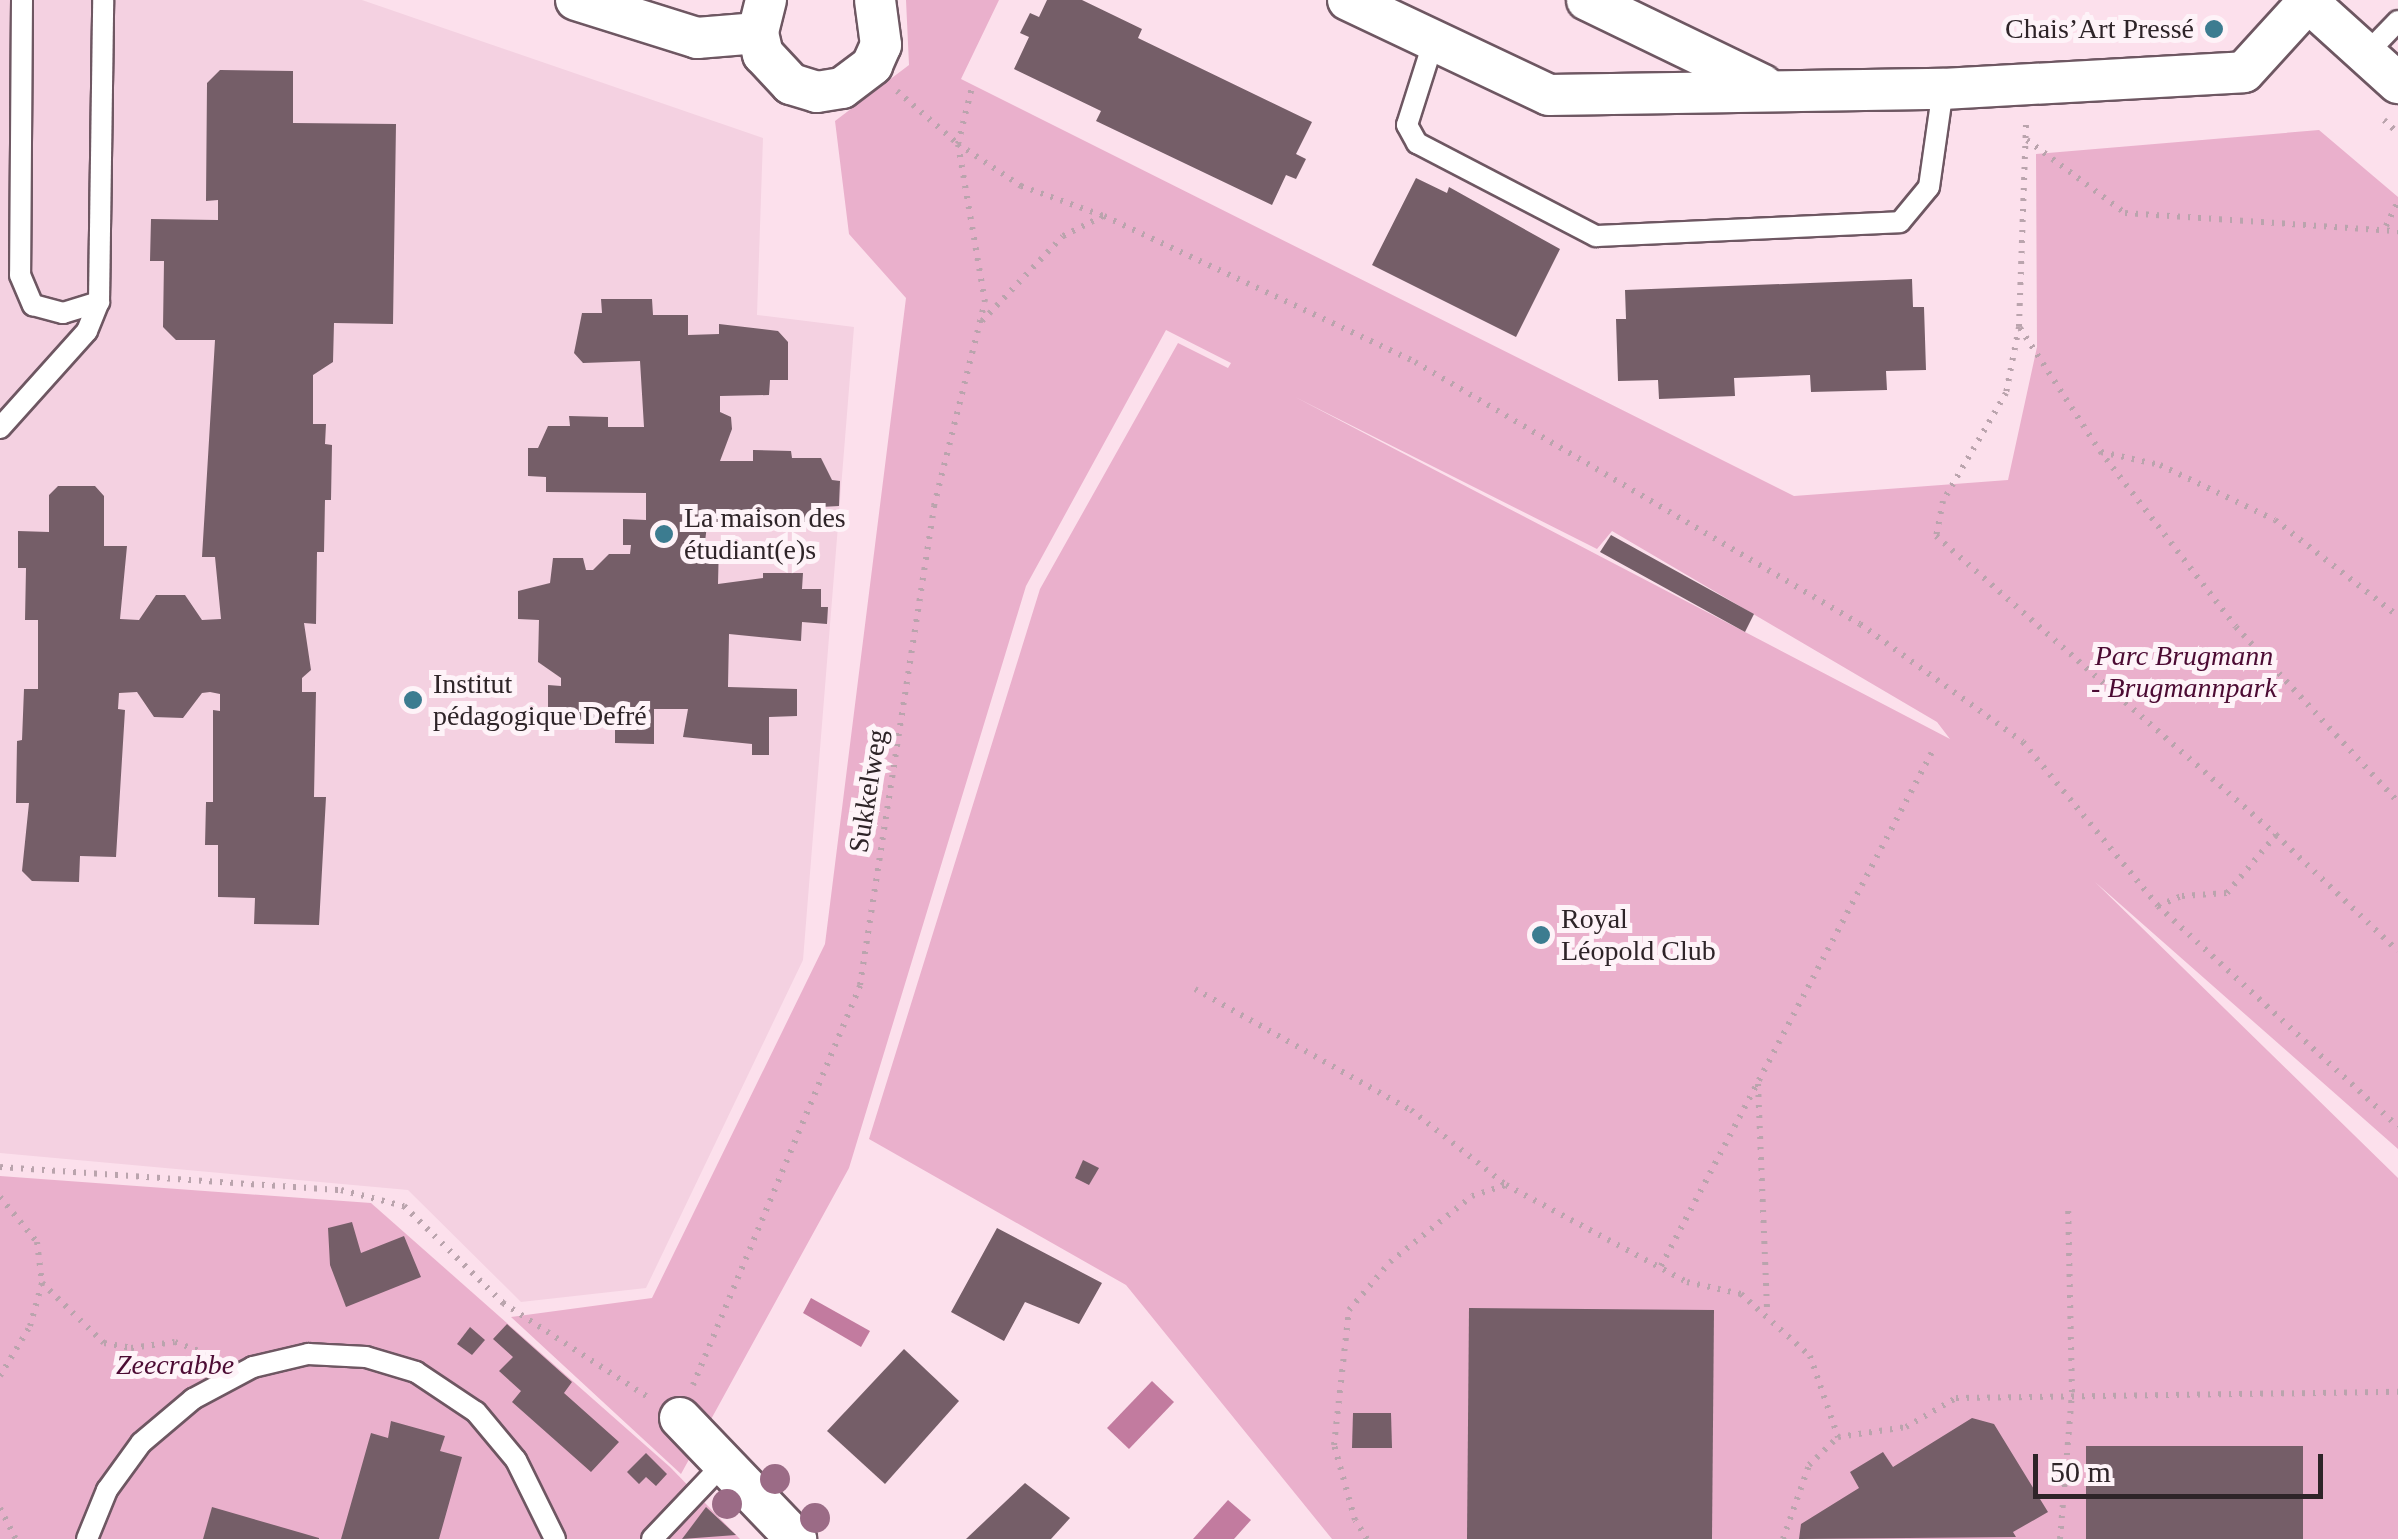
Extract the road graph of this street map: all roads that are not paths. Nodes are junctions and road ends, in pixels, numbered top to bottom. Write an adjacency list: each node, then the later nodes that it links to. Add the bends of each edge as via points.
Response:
1 (22, 0): 15 (lane, via 20,274 33,305 63,314)
2 (103, 0): 15 (lane)
3 (576, 0): 8 (street, via 697,38)
4 (875, 0): 8 (street, via 881,45 872,65 842,88 817,92 776,72)
5 (1348, 0): 10 (street)
6 (1587, 0): 13 (street)
7 (2306, 1): 11 (street); 14 (street, via 2244,72)
8 (762, 16)
9 (2398, 21): 11 (lane)
10 (1433, 44): 13 (street, via 1550,94); 14 (lane, via 1407,124 1417,144 1596,236 1900,222 1929,187)
11 (2366, 54): 12 (street)
12 (2398, 82)
13 (1771, 89): 14 (street)
14 (1943, 89)
15 (99, 302): 16 (lane, via 88,331)
16 (0, 428)
17 (680, 1418): 18 (street)
18 (724, 1463): 21 (lane); 22 (street)
19 (87, 1539): 20 (lane, via 106,1490 142,1443 194,1398 236,1376 308,1354 366,1356 416,1372 476,1412 516,1460)
20 (555, 1539)
21 (652, 1539)
22 (796, 1539)

